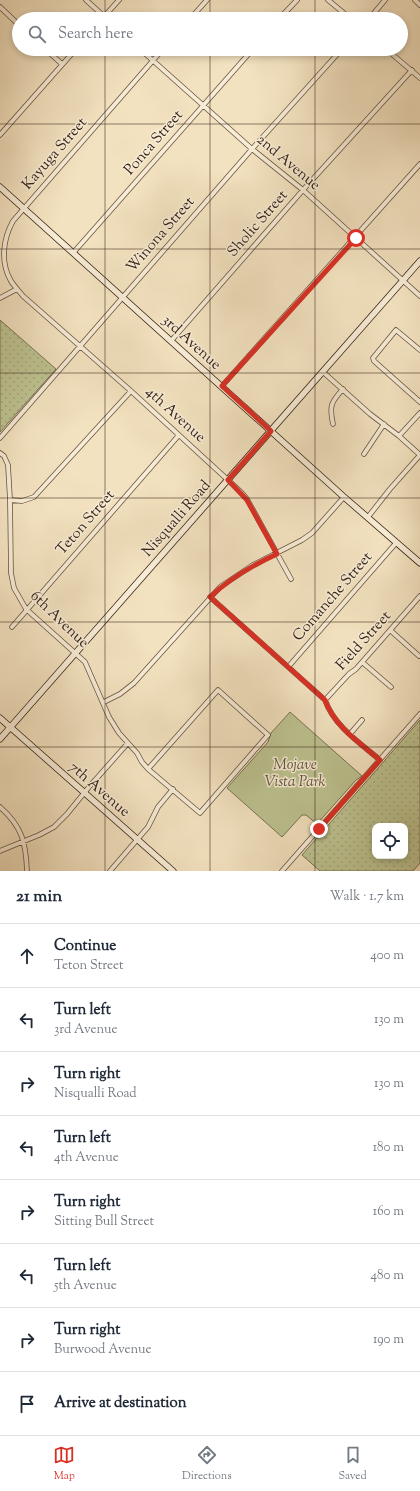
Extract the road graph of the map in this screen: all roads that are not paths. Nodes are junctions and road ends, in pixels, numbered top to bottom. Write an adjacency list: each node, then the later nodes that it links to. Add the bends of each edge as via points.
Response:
1 (86, 0): 10 (street)
2 (119, 0): 11 (street)
3 (207, 0): 12 (street)
4 (296, 0): 13 (street)
5 (328, 0): 14 (street)
6 (385, 0): 15 (street)
7 (415, 0): 8 (street)
8 (420, 5)
9 (0, 7): 16 (street)
10 (98, 12)
11 (109, 12)
12 (196, 12)
13 (286, 12)
14 (342, 12)
15 (375, 12)
16 (12, 18)
17 (53, 56): 25 (street)
18 (69, 56): 25 (street)
19 (148, 56): 24 (street, 2nd Avenue)
20 (158, 56): 24 (street, Kayuga Street)
21 (247, 56): 28 (street, Ponca Street)
22 (336, 56): 30 (street, Winona Street)
23 (395, 56): 26 (street)
24 (153, 61): 28 (street, 2nd Avenue); 34 (street, Kayuga Street)
25 (62, 64): 29 (street)
26 (412, 70): 27 (street); 33 (street, Sholic Street)
27 (420, 78)
28 (203, 104): 30 (street, 2nd Avenue); 36 (street, Ponca Street)
29 (0, 135)
30 (252, 149): 33 (street, 2nd Avenue); 41 (street, Winona Street)
31 (420, 164): 35 (street)
32 (0, 187): 34 (main road, 3rd Avenue)
33 (303, 190): 35 (street, 2nd Avenue); 43 (street, Sholic Street)
34 (24, 209): 36 (main road, 3rd Avenue); 39 (street, Kayuga Street, via 10,226 4,251 7,271)
35 (356, 238): 38 (street, 2nd Avenue); 47 (street)
36 (73, 253): 41 (main road, 3rd Avenue)
37 (420, 261): 38 (main road, Nisqualli Road)
38 (403, 280): 40 (street, 2nd Avenue); 46 (main road, Nisqualli Road)
39 (17, 289): 42 (street); 44 (street, 4th Avenue)
40 (420, 296)
41 (122, 297): 43 (main road, 3rd Avenue); 44 (street, Winona Street)
42 (0, 298)
43 (172, 341): 47 (main road, 3rd Avenue)
44 (79, 346): 49 (street, 4th Avenue); 57 (street, Winona Street)
45 (420, 350): 50 (street, via 396,330 373,358)
46 (323, 372): 48 (street); 54 (main road, Nisqualli Road)
47 (222, 386): 54 (main road, 3rd Avenue)
48 (343, 389): 52 (street, via 330,406); 53 (street)
49 (131, 391): 55 (street, 4th Avenue); 63 (street, via 34,498)
50 (420, 402)
51 (420, 413): 56 (street)
52 (333, 424)
53 (384, 424): 56 (street); 59 (street)
54 (271, 431): 61 (main road, Nisqualli Road); 62 (main road, 3rd Avenue)
55 (179, 435): 61 (street, 4th Avenue); 71 (street, Teton Street)
56 (399, 436): 60 (street)
57 (0, 438)
58 (0, 452): 63 (street, 6th Avenue, via 8,465)
59 (364, 454)
60 (420, 455): 64 (street)
61 (228, 480): 66 (street, 4th Avenue, via 247,500); 74 (main road, Nisqualli Road)
62 (344, 497): 64 (main road, 3rd Avenue); 66 (street, via 312,533)
63 (10, 500): 71 (street, 6th Avenue, via 11,573 14,588)
64 (368, 517): 65 (main road, 3rd Avenue)
65 (396, 543): 67 (main road, 3rd Avenue); 77 (street, Comanche Street)
66 (277, 554): 68 (street, 4th Avenue); 69 (street, via 237,575)
67 (420, 563)
68 (290, 579)
69 (210, 597): 77 (street); 80 (street, via 134,683)
70 (420, 597): 73 (street, Field Street)
71 (26, 609): 72 (street, Teton Street); 74 (street, 6th Avenue)
72 (12, 627)
73 (390, 630): 75 (street); 76 (street, Field Street)
74 (76, 653): 80 (street, 6th Avenue, via 85,662); 84 (main road, Nisqualli Road)
75 (419, 656)
76 (362, 662): 78 (street); 79 (street, Field Street)
77 (289, 666): 79 (street)
78 (390, 687)
79 (325, 700): 85 (street, via 334,718)
80 (104, 702): 87 (street, 6th Avenue, via 109,717)
81 (420, 714): 88 (street)
82 (0, 718): 84 (main road, 7th Avenue)
83 (362, 720): 85 (street)
84 (10, 727): 86 (main road, Nisqualli Road); 91 (main road, 7th Avenue)
85 (350, 734): 88 (street)
86 (0, 739)
87 (128, 743): 89 (street, 6th Avenue); 91 (street)
88 (380, 760): 99 (street)
89 (148, 768): 90 (street, 6th Avenue); 90 (street, 6th Avenue, via 218,690 268,735 200,813)
90 (173, 790): 93 (street, via 158,807 148,827)
91 (85, 793): 93 (main road, 7th Avenue); 94 (street, via 54,827)
92 (0, 807): 94 (street, via 17,827)
93 (137, 839): 97 (street); 98 (main road, 7th Avenue)
94 (24, 841): 95 (street); 96 (street)
95 (0, 851)
96 (27, 871)
97 (110, 871)
98 (173, 871)
99 (283, 871)

